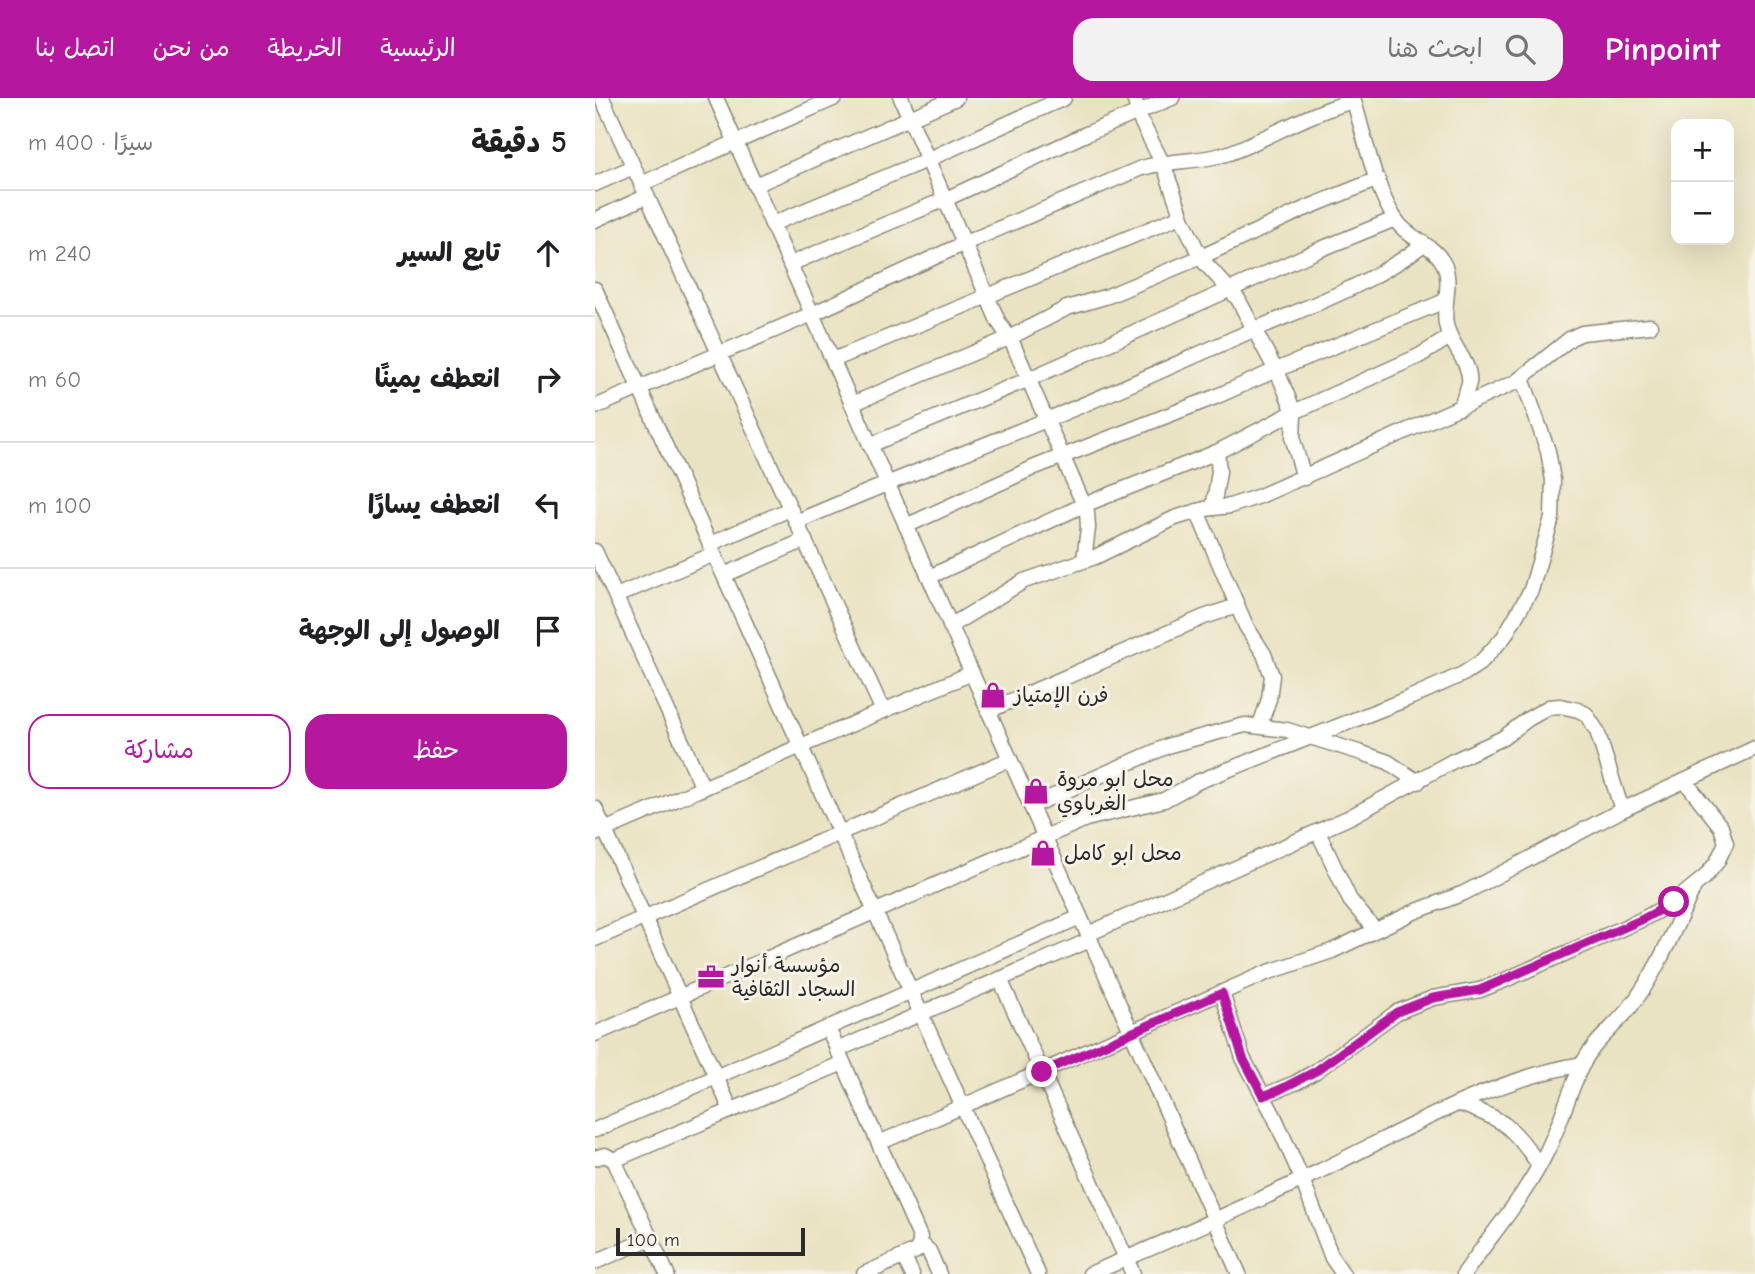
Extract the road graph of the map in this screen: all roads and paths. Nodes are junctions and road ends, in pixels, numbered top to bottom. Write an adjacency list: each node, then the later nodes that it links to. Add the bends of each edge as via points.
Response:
1 (602, 98): 15 (street)
2 (835, 98): 12 (street)
3 (901, 98): 11 (street)
4 (956, 98): 11 (street)
5 (1064, 98): 13 (street)
6 (1134, 98): 10 (street)
7 (1172, 98): 10 (street)
8 (721, 99): 12 (street)
9 (1353, 99): 14 (street, via 1229,153); 16 (street)
10 (1139, 113): 14 (street); 20 (street)
11 (910, 118): 13 (street); 18 (street)
12 (735, 141): 18 (street); 19 (street)
13 (929, 159): 20 (street); 24 (street)
14 (1162, 162): 21 (street); 25 (street)
15 (633, 167): 17 (street); 19 (street)
16 (1378, 179): 22 (street); 27 (street)
17 (595, 184)
18 (755, 185): 24 (street)
19 (644, 190): 23 (street); 38 (street)
20 (946, 199): 25 (street); 28 (street)
21 (1181, 216): 27 (street); 31 (street)
22 (1395, 219): 26 (street); 30 (street)
23 (595, 220)
24 (772, 224): 28 (street)
25 (965, 243): 31 (street); 33 (street)
26 (1425, 244): 32 (street, via 1444,263 1448,280); 35 (street, via 1372,278)
27 (1201, 257): 30 (street); 37 (street, via 1067,308)
28 (790, 264): 33 (street)
29 (595, 289): 43 (street)
30 (1230, 289): 35 (street); 42 (street)
31 (987, 295): 37 (street); 39 (street)
32 (1445, 301): 36 (street); 40 (street)
33 (812, 314): 38 (street); 39 (street)
34 (1650, 326): 41 (street, via 1582,333)
35 (1255, 329): 40 (street); 48 (street)
36 (1450, 337): 46 (street, via 1468,371); 47 (street, via 1419,356)
37 (1009, 338): 42 (street); 44 (street)
38 (719, 353): 43 (street); 57 (street)
39 (833, 360): 44 (street)
40 (1276, 370): 47 (street); 51 (street)
41 (1522, 378): 46 (street); 72 (street, via 1548,451 1553,501 1531,590 1517,616 1492,651 1463,674)
42 (1029, 379): 48 (street); 49 (street)
43 (640, 388): 45 (street); 60 (street)
44 (852, 404): 49 (street)
45 (595, 407)
46 (1460, 408): 52 (street)
47 (1294, 412): 50 (street); 52 (street, via 1293,440)
48 (1048, 420): 51 (street); 53 (street)
49 (870, 444): 53 (street)
50 (1217, 452): 54 (street); 55 (street)
51 (1064, 457): 54 (street); 58 (street)
52 (1304, 478): 55 (street, via 1240,503)
53 (887, 482): 57 (street); 58 (street)
54 (1084, 505): 62 (street, via 1088,528); 64 (street)
55 (1213, 508): 56 (street)
56 (1197, 512): 62 (street); 66 (street)
57 (793, 516): 59 (street); 60 (street)
58 (907, 526): 64 (street)
59 (804, 540): 63 (street); 69 (street)
60 (712, 549): 63 (street); 65 (street)
61 (595, 551): 65 (street)
62 (1084, 560): 67 (street, via 1024,581)
63 (724, 575): 73 (street)
64 (929, 577): 67 (street)
65 (616, 596): 78 (street)
66 (1237, 606): 70 (street); 71 (street, via 1272,676)
67 (950, 625): 68 (street)
68 (972, 673): 69 (street); 70 (street)
69 (883, 711): 73 (street)
70 (988, 711): 75 (street)
71 (1260, 725): 72 (street); 79 (street, via 1170,745)
72 (1309, 738): 77 (street, via 1388,762); 85 (street, via 1197,782 1164,800 1087,819)
73 (801, 746): 78 (street); 84 (street)
74 (1755, 747): 76 (street)
75 (1010, 759): 79 (street); 84 (street)
76 (1685, 781): 81 (street); 86 (street, via 1721,827 1725,843 1717,862)
77 (1418, 782): 81 (street, via 1503,738 1539,712 1560,706 1579,710 1591,721); 83 (street)
78 (703, 788): 82 (street)
79 (1031, 806): 85 (street)
80 (595, 808): 82 (street)
81 (1622, 810): 90 (street, via 1493,879)
82 (600, 832): 89 (street)
83 (1318, 832): 90 (street, via 1350,900); 91 (street)
84 (840, 833): 87 (street); 89 (street)
85 (1045, 838): 87 (street); 88 (street)
86 (1694, 888): 102 (street, via 1654,973); 105 (street, via 1641,920 1504,980 1397,1012 1316,1071)
87 (876, 912): 94 (street); 96 (street)
88 (1080, 917): 91 (street); 94 (street)
89 (644, 918): 92 (street); 96 (street)
90 (1374, 929): 95 (street, via 1332,951)
91 (1089, 937): 93 (street); 99 (street)
92 (595, 939)
93 (1000, 979): 97 (street); 103 (street)
94 (911, 991): 97 (street); 98 (street)
95 (1222, 993): 99 (street); 105 (street, via 1243,1058)
96 (680, 997): 100 (street); 104 (street)
97 (922, 1014): 101 (street); 107 (street)
98 (828, 1028): 101 (street); 104 (street)
99 (1132, 1033): 103 (street); 115 (street)
100 (595, 1034)
101 (840, 1057): 108 (street); 110 (street)
102 (1583, 1064): 106 (street, via 1541,1072); 113 (street)
103 (1042, 1072): 107 (street); 119 (street)
104 (716, 1077): 108 (street); 109 (street)
105 (1263, 1096): 114 (street)
106 (1460, 1104): 113 (street, via 1510,1128); 114 (street)
107 (963, 1106): 110 (street); 125 (street)
108 (731, 1110): 112 (street)
109 (595, 1130)
110 (879, 1143): 117 (street)
111 (595, 1158): 112 (street, via 605,1155)
112 (614, 1160): 116 (street)
113 (1539, 1165): 130 (street)
114 (1302, 1179): 115 (street); 129 (street, via 1332,1258)
115 (1215, 1219): 119 (street); 128 (street)
116 (650, 1238): 120 (street); 121 (street)
117 (920, 1243): 118 (street, via 916,1251); 124 (street)
118 (904, 1256): 122 (street); 123 (street)
119 (1126, 1259): 126 (street); 127 (street)
120 (595, 1262)
121 (667, 1274)
122 (864, 1274)
123 (912, 1274)
124 (939, 1274)
125 (1038, 1274)
126 (1090, 1274)
127 (1133, 1274)
128 (1239, 1274)
129 (1343, 1274)
130 (1464, 1274)

